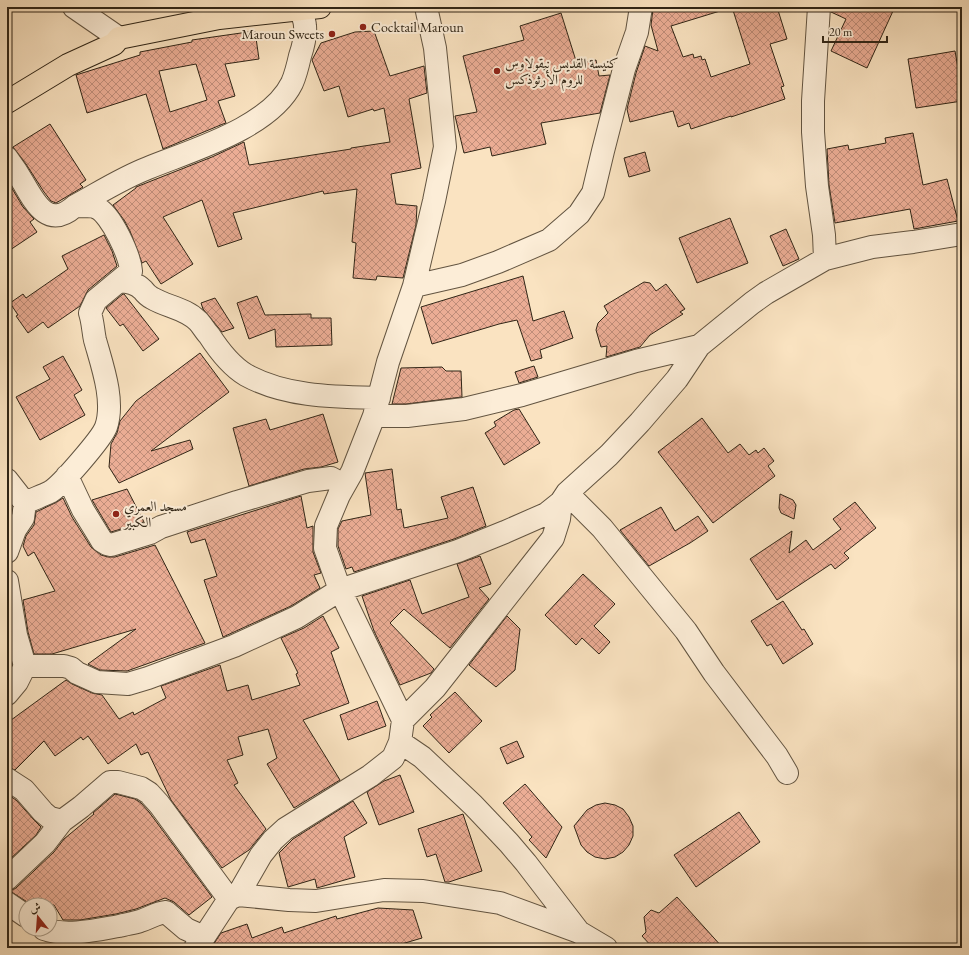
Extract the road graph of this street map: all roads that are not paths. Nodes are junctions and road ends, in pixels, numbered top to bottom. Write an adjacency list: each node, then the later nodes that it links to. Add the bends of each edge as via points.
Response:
1 (74, 7): 6 (street)
2 (426, 7): 13 (street, via 435,48 445,147)
3 (641, 7): 13 (street, via 637,32 624,69 593,193 579,214 549,240 462,275)
4 (818, 7): 11 (street, via 813,101 817,186)
5 (310, 8): 6 (main road, via 219,18); 9 (street, via 292,84 267,112 251,124 204,147 128,176)
6 (119, 38): 7 (main road, via 114,44 68,65)
7 (7, 102)
8 (9, 164): 9 (street, via 33,201 44,212 66,214)
9 (75, 206): 12 (street, via 96,207 107,216 120,238 131,271)
10 (962, 234): 11 (street, via 872,247)
11 (825, 259): 14 (street, via 766,292)
12 (119, 281): 15 (street, via 136,284 160,303 185,311 198,320 230,362 244,374 282,388 338,397); 16 (street, via 96,300 90,313 106,384 109,413 106,428)
13 (414, 286): 15 (street, via 388,362)
14 (699, 346): 15 (street, via 464,409 407,416); 19 (street, via 676,379 640,422)
15 (376, 407): 18 (street, via 355,465)
16 (67, 476): 18 (street, via 83,510 102,541 111,545 296,484 331,478); 20 (street, via 51,491)
17 (7, 480): 20 (street)
18 (344, 485): 23 (street, via 326,526 325,548)
19 (564, 497): 23 (street, via 546,514 458,551); 26 (street, via 553,538 435,688); 28 (street, via 602,528 686,632)
20 (25, 503): 21 (street, via 23,518 15,530)
21 (7, 552)
22 (7, 581): 24 (street, via 16,635)
23 (340, 590): 24 (street, via 298,617 234,646 128,684 97,682 64,666); 26 (street)
24 (25, 666): 25 (street)
25 (7, 694)
26 (403, 720): 27 (street)
27 (400, 742): 32 (street, via 393,758 387,763 285,829 273,840); 35 (street, via 422,757 473,805 526,863)
28 (787, 773)
29 (7, 779): 30 (street, via 24,790 50,818)
30 (62, 821): 31 (street, via 45,843); 32 (street, via 110,782 141,788 159,804)
31 (7, 879)
32 (234, 897): 35 (street, via 316,901 384,890 423,891 500,903); 37 (street)
33 (7, 902): 34 (street)
34 (18, 910)
35 (579, 932): 38 (street)
36 (58, 933): 37 (street, via 103,929 139,922 157,913 166,912)
37 (200, 943)
38 (606, 948)

